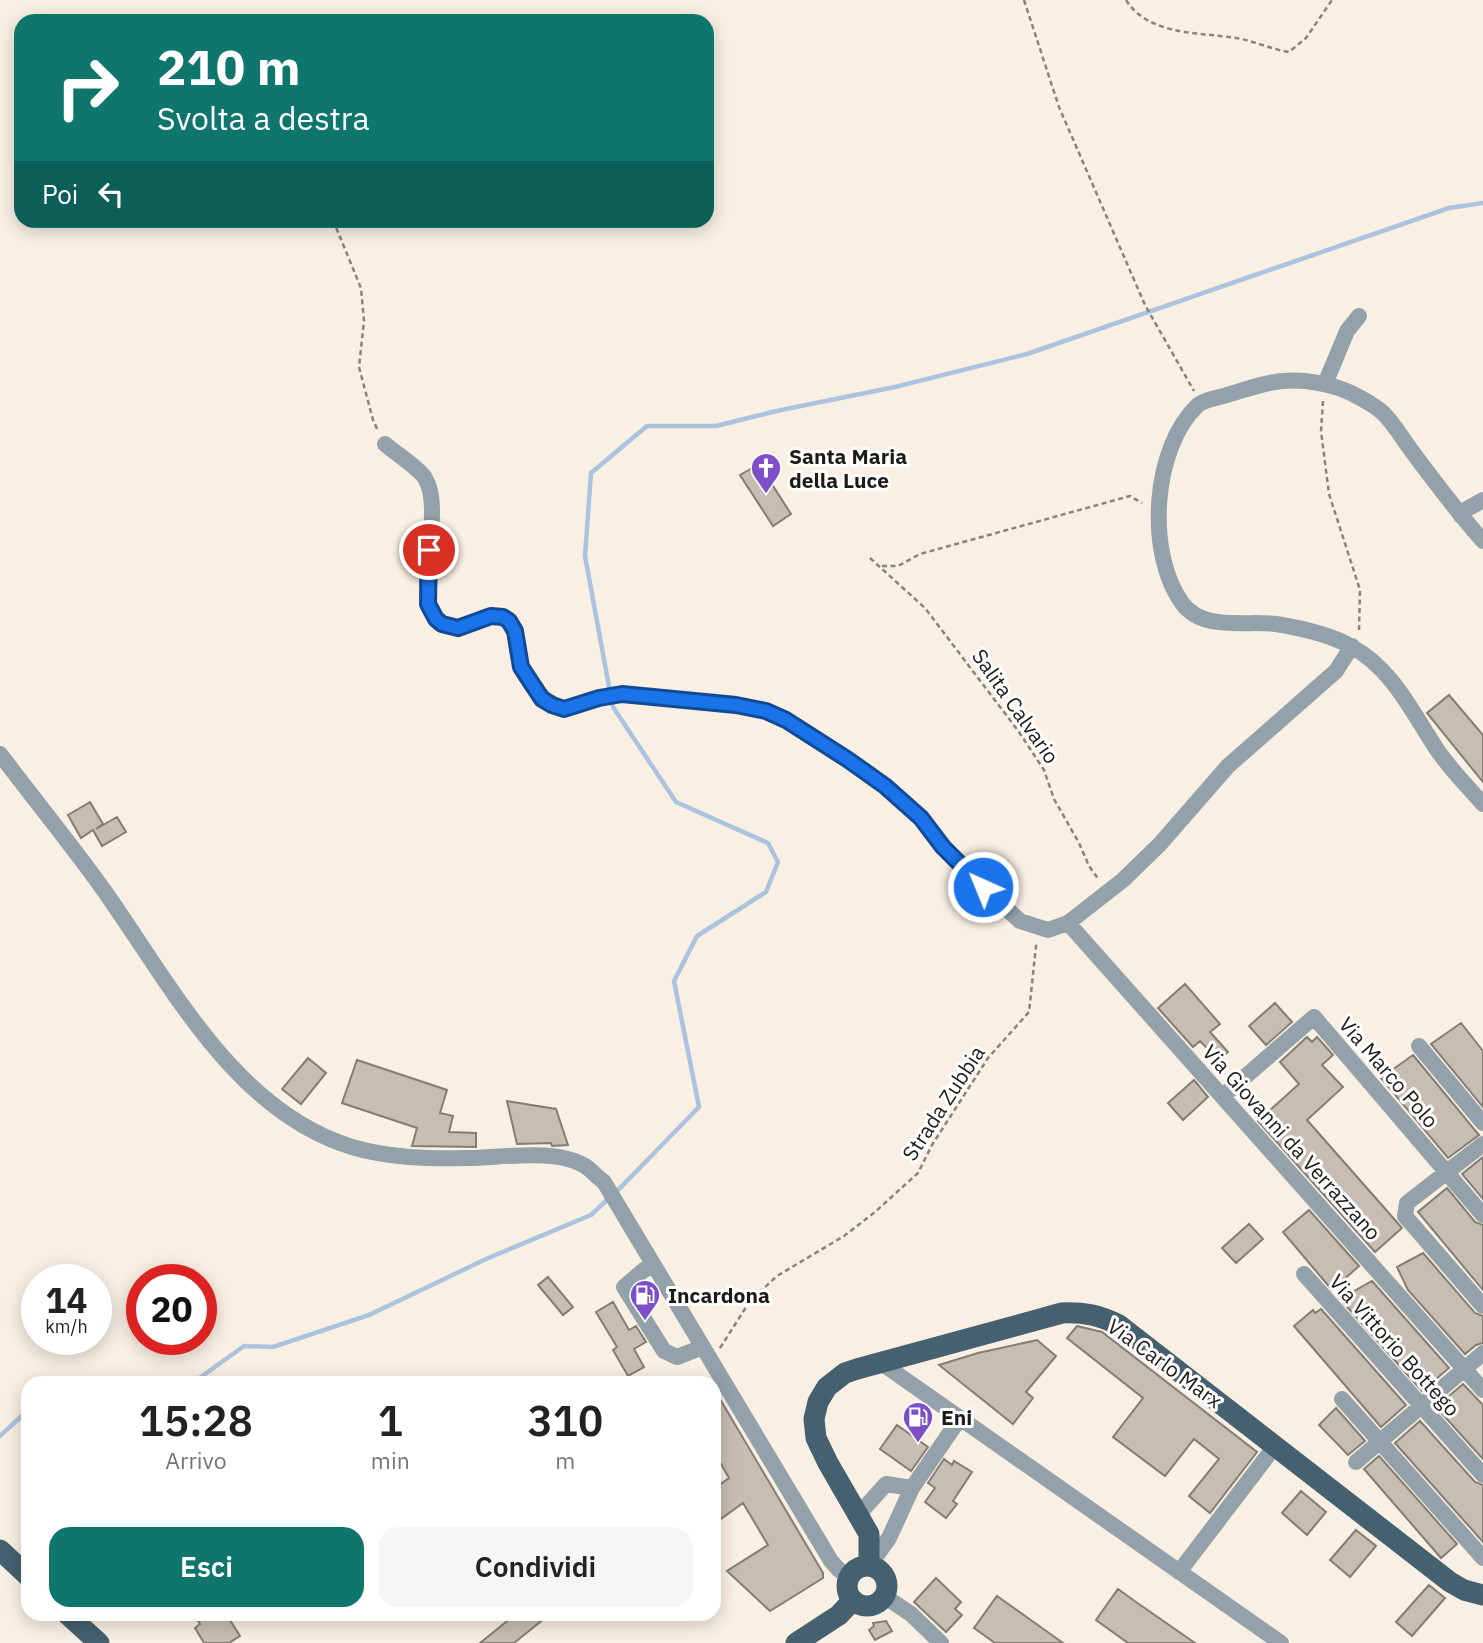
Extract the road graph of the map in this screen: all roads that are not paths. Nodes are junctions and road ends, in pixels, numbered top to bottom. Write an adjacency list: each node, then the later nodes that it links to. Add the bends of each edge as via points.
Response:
1 (1359, 316): 2 (street, via 1347,331)
2 (1325, 384): 5 (street, via 1383,413); 7 (street, via 1283,381 1201,402 1174,440 1157,511 1169,580 1183,605 1219,623 1274,624)
3 (384, 443): 10 (street, via 422,474 430,488 427,596 436,619 458,628 491,616 503,617 513,625 521,667 542,699 564,709 622,694 766,711 885,786 1020,921 1048,930)
4 (1483, 500): 5 (street)
5 (1461, 516): 6 (street)
6 (1483, 541)
7 (1352, 646): 9 (street, via 1378,666 1440,754); 10 (street, via 1336,671 1228,766 1124,880)
8 (0, 754): 17 (street, via 102,888 192,1018 274,1108 351,1147 396,1156 521,1155 563,1159 586,1167 604,1182)
9 (1483, 804)
10 (1068, 923): 12 (street, Via Giovanni da Verrazzano)
11 (1419, 1046): 13 (street)
12 (1223, 1096): 15 (street, Via Marco Polo, via 1314,1017); 23 (street, Via Giovanni da Verrazzano)
13 (1483, 1124)
14 (1483, 1144): 15 (street)
15 (1446, 1172): 16 (street, Via Marco Polo); 19 (street, via 1408,1203 1405,1216)
16 (1483, 1215)
17 (654, 1265): 20 (street); 20 (street, via 624,1287 664,1350 677,1357)
18 (1304, 1274): 28 (street, Via Vittorio Bottego)
19 (1483, 1306)
20 (706, 1352): 24 (street)
21 (1483, 1353): 23 (street)
22 (880, 1362): 29 (street); 31 (main road, Via Carlo Marx, via 1062,1313 1085,1312 1119,1325); 35 (main road, Via Carlo Marx, via 845,1373 827,1387 814,1419 816,1438)
23 (1464, 1368): 26 (street, Via Giovanni da Verrazzano); 28 (street)
24 (720, 1376)
25 (721, 1377): 41 (street, via 831,1561)
26 (1483, 1390)
27 (1342, 1399): 30 (street)
28 (1420, 1405): 30 (street); 33 (street, Via Vittorio Bottego)
29 (960, 1418): 34 (street); 40 (street)
30 (1380, 1441): 32 (street); 37 (street)
31 (1275, 1446): 40 (street); 43 (main road, Via Carlo Marx, via 1450,1582)
32 (1356, 1462)
33 (1483, 1475)
34 (912, 1488): 35 (street, via 886,1484); 38 (street, via 889,1538)
35 (859, 1514): 38 (main road, Via Carlo Marx, via 869,1534)
36 (0, 1550): 39 (main road)
37 (1483, 1558)
38 (869, 1566): 41 (main road); 42 (main road, Via Carlo Marx, via 886,1580)
39 (21, 1570)
40 (1179, 1572): 49 (street)
41 (849, 1576): 44 (main road, via 847,1588)
42 (884, 1595): 44 (main road, via 869,1605); 48 (street)
43 (1483, 1595)
44 (853, 1600): 47 (main road, via 839,1615)
45 (75, 1621): 46 (main road)
46 (99, 1643)
47 (796, 1643)
48 (942, 1643)
49 (1281, 1643)

